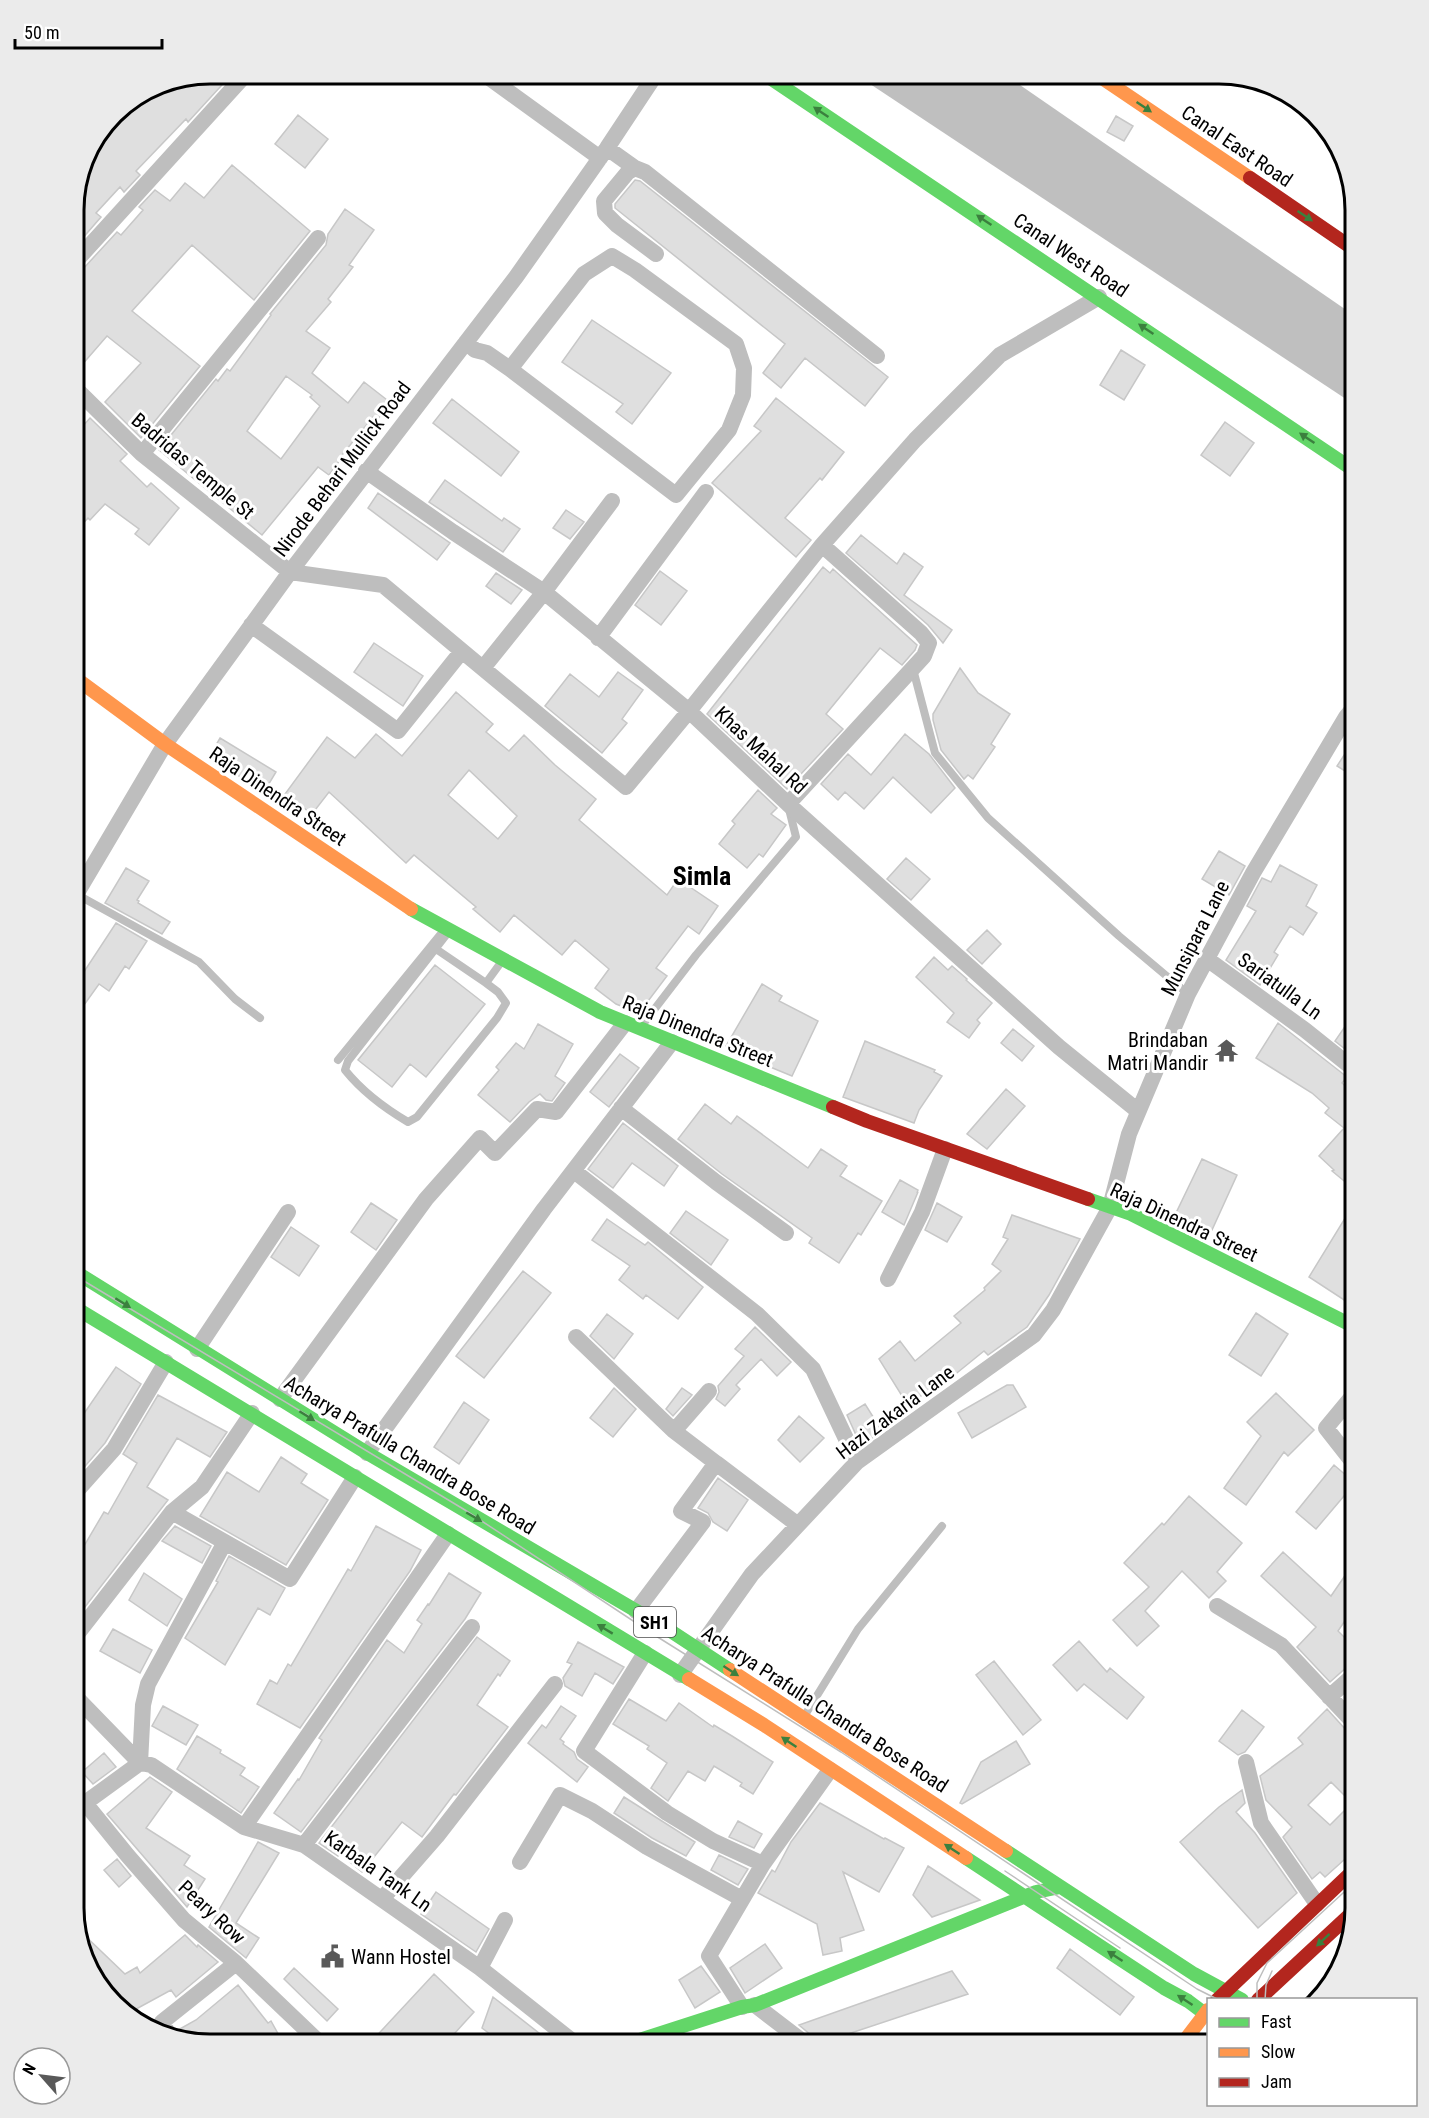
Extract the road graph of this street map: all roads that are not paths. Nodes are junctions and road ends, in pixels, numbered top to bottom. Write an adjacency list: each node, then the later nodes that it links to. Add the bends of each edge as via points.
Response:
1 (237, 84): 12 (street)
2 (499, 84): 6 (street)
3 (649, 84): 6 (street, Nirode Behari Mullick Road)
4 (779, 84): 14 (main road, Canal West Road, one-way to 4)
5 (1111, 84): 11 (main road, Canal East Road, one-way to 11)
6 (603, 153): 7 (street); 8 (street, Nirode Behari Mullick Road)
7 (635, 168): 9 (street); 16 (street, via 645,172)
8 (581, 184): 9 (street); 15 (street, Nirode Behari Mullick Road)
9 (604, 201): 13 (street, via 605,213)
10 (318, 238): 19 (street)
11 (1345, 243)
12 (84, 251)
13 (656, 254)
14 (1099, 297): 20 (main road, Canal West Road, one-way to 14); 24 (street, Khas Mahal Rd, via 1000,355 915,440)
15 (469, 338): 17 (street, via 482,342 487,353); 21 (street, Nirode Behari Mullick Road)
16 (877, 357)
17 (510, 369): 17 (street, via 584,274 612,256 736,344 744,368 743,395 729,430 675,495)
18 (84, 397): 19 (street, Badridas Temple St)
19 (142, 454): 25 (street, Badridas Temple St)
20 (1345, 464)
21 (366, 471): 25 (street, Nirode Behari Mullick Road); 26 (street)
22 (706, 492): 28 (street)
23 (612, 501): 26 (street)
24 (822, 545): 30 (street, via 929,643); 35 (street, Khas Mahal Rd)
25 (290, 572): 27 (street, Nirode Behari Mullick Road); 29 (street, via 383,585)
26 (544, 592): 28 (street); 31 (street)
27 (251, 625): 29 (street, via 398,731); 37 (street, Nirode Behari Mullick Road)
28 (598, 638): 35 (street)
29 (462, 651): 31 (street)
30 (913, 668): 38 (street); 46 (lane, via 934,753 988,818)
31 (483, 669): 35 (street, via 626,787)
32 (84, 678): 34 (street)
33 (84, 684): 34 (main road, Raja Dinendra Street)
34 (106, 701): 37 (main road, Raja Dinendra Street)
35 (689, 711): 38 (street, Khas Mahal Rd)
36 (1345, 719): 44 (street, Munsipara Lane)
37 (165, 744): 39 (street, Nirode Behari Mullick Road); 41 (main road, Raja Dinendra Street, via 410,908)
38 (788, 804): 48 (lane, via 796,837); 53 (street, Khas Mahal Rd, via 1059,1047)
39 (84, 881)
40 (84, 901): 47 (lane, via 199,962)
41 (448, 929): 42 (lane); 43 (main road, Raja Dinendra Street); 50 (lane)
42 (436, 949): 45 (lane); 45 (lane, via 348,1061 345,1070 395,1114 408,1122 417,1117 497,1018 506,1003)
43 (504, 959): 45 (lane); 48 (main road, Raja Dinendra Street, via 600,1012)
44 (1207, 959): 46 (street, Munsipara Lane); 51 (street, Sariatulla Ln)
45 (486, 983)
46 (1188, 994): 53 (street, Munsipara Lane)
47 (260, 1018)
48 (632, 1025): 49 (main road, Raja Dinendra Street); 67 (street, via 556,1112 537,1109 495,1153 480,1138 426,1199)
49 (672, 1042): 52 (street); 54 (main road, Raja Dinendra Street)
50 (338, 1060)
51 (1345, 1061)
52 (621, 1108): 55 (street); 58 (street)
53 (1138, 1111): 56 (street, Munsipara Lane, via 1128,1134)
54 (945, 1149): 56 (main road, Raja Dinendra Street); 60 (street, via 922,1212)
55 (574, 1171): 72 (street); 73 (street, via 758,1314 813,1369)
56 (1110, 1207): 62 (main road, Raja Dinendra Street); 73 (street, Hazi Zakaria Lane, via 1053,1310 1034,1335)
57 (288, 1212): 64 (street)
58 (786, 1233)
59 (84, 1278): 64 (main road, Acharya Prafulla Chandra Bose Road / SH1, one-way to 64)
60 (888, 1279)
61 (84, 1313): 65 (main road, SH1)
62 (1345, 1321)
63 (576, 1337): 70 (street)
64 (197, 1349): 67 (main road, Acharya Prafulla Chandra Bose Road / SH1)
65 (166, 1362): 69 (main road, SH1); 76 (street, via 114,1449)
66 (709, 1391): 70 (street)
67 (280, 1399): 72 (main road, Acharya Prafulla Chandra Bose Road / SH1, one-way to 72)
68 (1345, 1406): 71 (street, via 1326,1428)
69 (252, 1413): 75 (main road, SH1); 77 (street, via 202,1487)
70 (674, 1431): 74 (street)
71 (1345, 1451)
72 (367, 1453): 83 (main road, Acharya Prafulla Chandra Bose Road / SH1, one-way to 83)
73 (857, 1462): 78 (street, Hazi Zakaria Lane)
74 (716, 1463): 78 (street); 83 (street, via 681,1511 703,1522)
75 (355, 1477): 80 (main road, SH1); 81 (street, via 290,1579)
76 (84, 1483)
77 (172, 1512): 81 (street); 84 (street)
78 (798, 1525): 86 (street, Hazi Zakaria Lane, via 752,1574)
79 (942, 1527): 94 (lane, via 858,1629)
80 (448, 1534): 87 (main road, SH1, one-way to 80); 100 (street)
81 (225, 1542): 96 (street, via 148,1684)
82 (1217, 1606): 91 (street, via 1281,1645)
83 (636, 1611): 86 (main road, Acharya Prafulla Chandra Bose Road / SH1)
84 (84, 1625)
85 (472, 1627): 101 (street)
86 (698, 1650): 88 (street, Hazi Zakaria Lane); 94 (main road, Acharya Prafulla Chandra Bose Road / SH1, one-way to 94)
87 (645, 1653): 88 (main road, SH1); 103 (street, via 584,1751 667,1813)
88 (680, 1675): 97 (main road, SH1, one-way to 88)
89 (1345, 1683): 91 (street)
90 (555, 1684): 107 (street, via 437,1836)
91 (1329, 1697): 93 (street)
92 (84, 1705): 96 (street)
93 (1345, 1713)
94 (802, 1718): 105 (main road, Acharya Prafulla Chandra Bose Road / SH1)
95 (1246, 1762): 109 (street, via 1260,1823)
96 (140, 1763): 98 (street); 100 (street, Karbala Tank Ln, via 151,1765)
97 (830, 1770): 103 (street); 106 (main road, SH1, one-way to 97)
98 (84, 1803)
99 (84, 1812): 112 (street, Peary Row, via 184,1920)
100 (244, 1827): 101 (street, Karbala Tank Ln)
101 (304, 1845): 107 (street, Karbala Tank Ln)
102 (520, 1862): 108 (street, via 560,1795)
103 (763, 1864): 108 (street)
104 (1345, 1879): 109 (main road)
105 (1060, 1887): 106 (main road); 114 (main road, Acharya Prafulla Chandra Bose Road / SH1)
106 (1026, 1898): 116 (main road); 117 (main road, SH1, one-way to 106)
107 (382, 1899): 113 (street, Karbala Tank Ln)
108 (742, 1899): 116 (street, via 709,1956)
109 (1317, 1904): 114 (main road)
110 (506, 1920): 113 (street)
111 (1344, 1920): 115 (main road, one-way to 115)
112 (236, 1963): 118 (street); 119 (street, Peary Row)
113 (480, 1968): 120 (street, Karbala Tank Ln)
114 (1221, 1995)
115 (1260, 1998)
116 (749, 2006): 121 (main road); 122 (street)
117 (1207, 2013): 123 (main road)
118 (163, 2025)
119 (311, 2034)
120 (563, 2034)
121 (659, 2034)
122 (791, 2034)
123 (1190, 2034)

